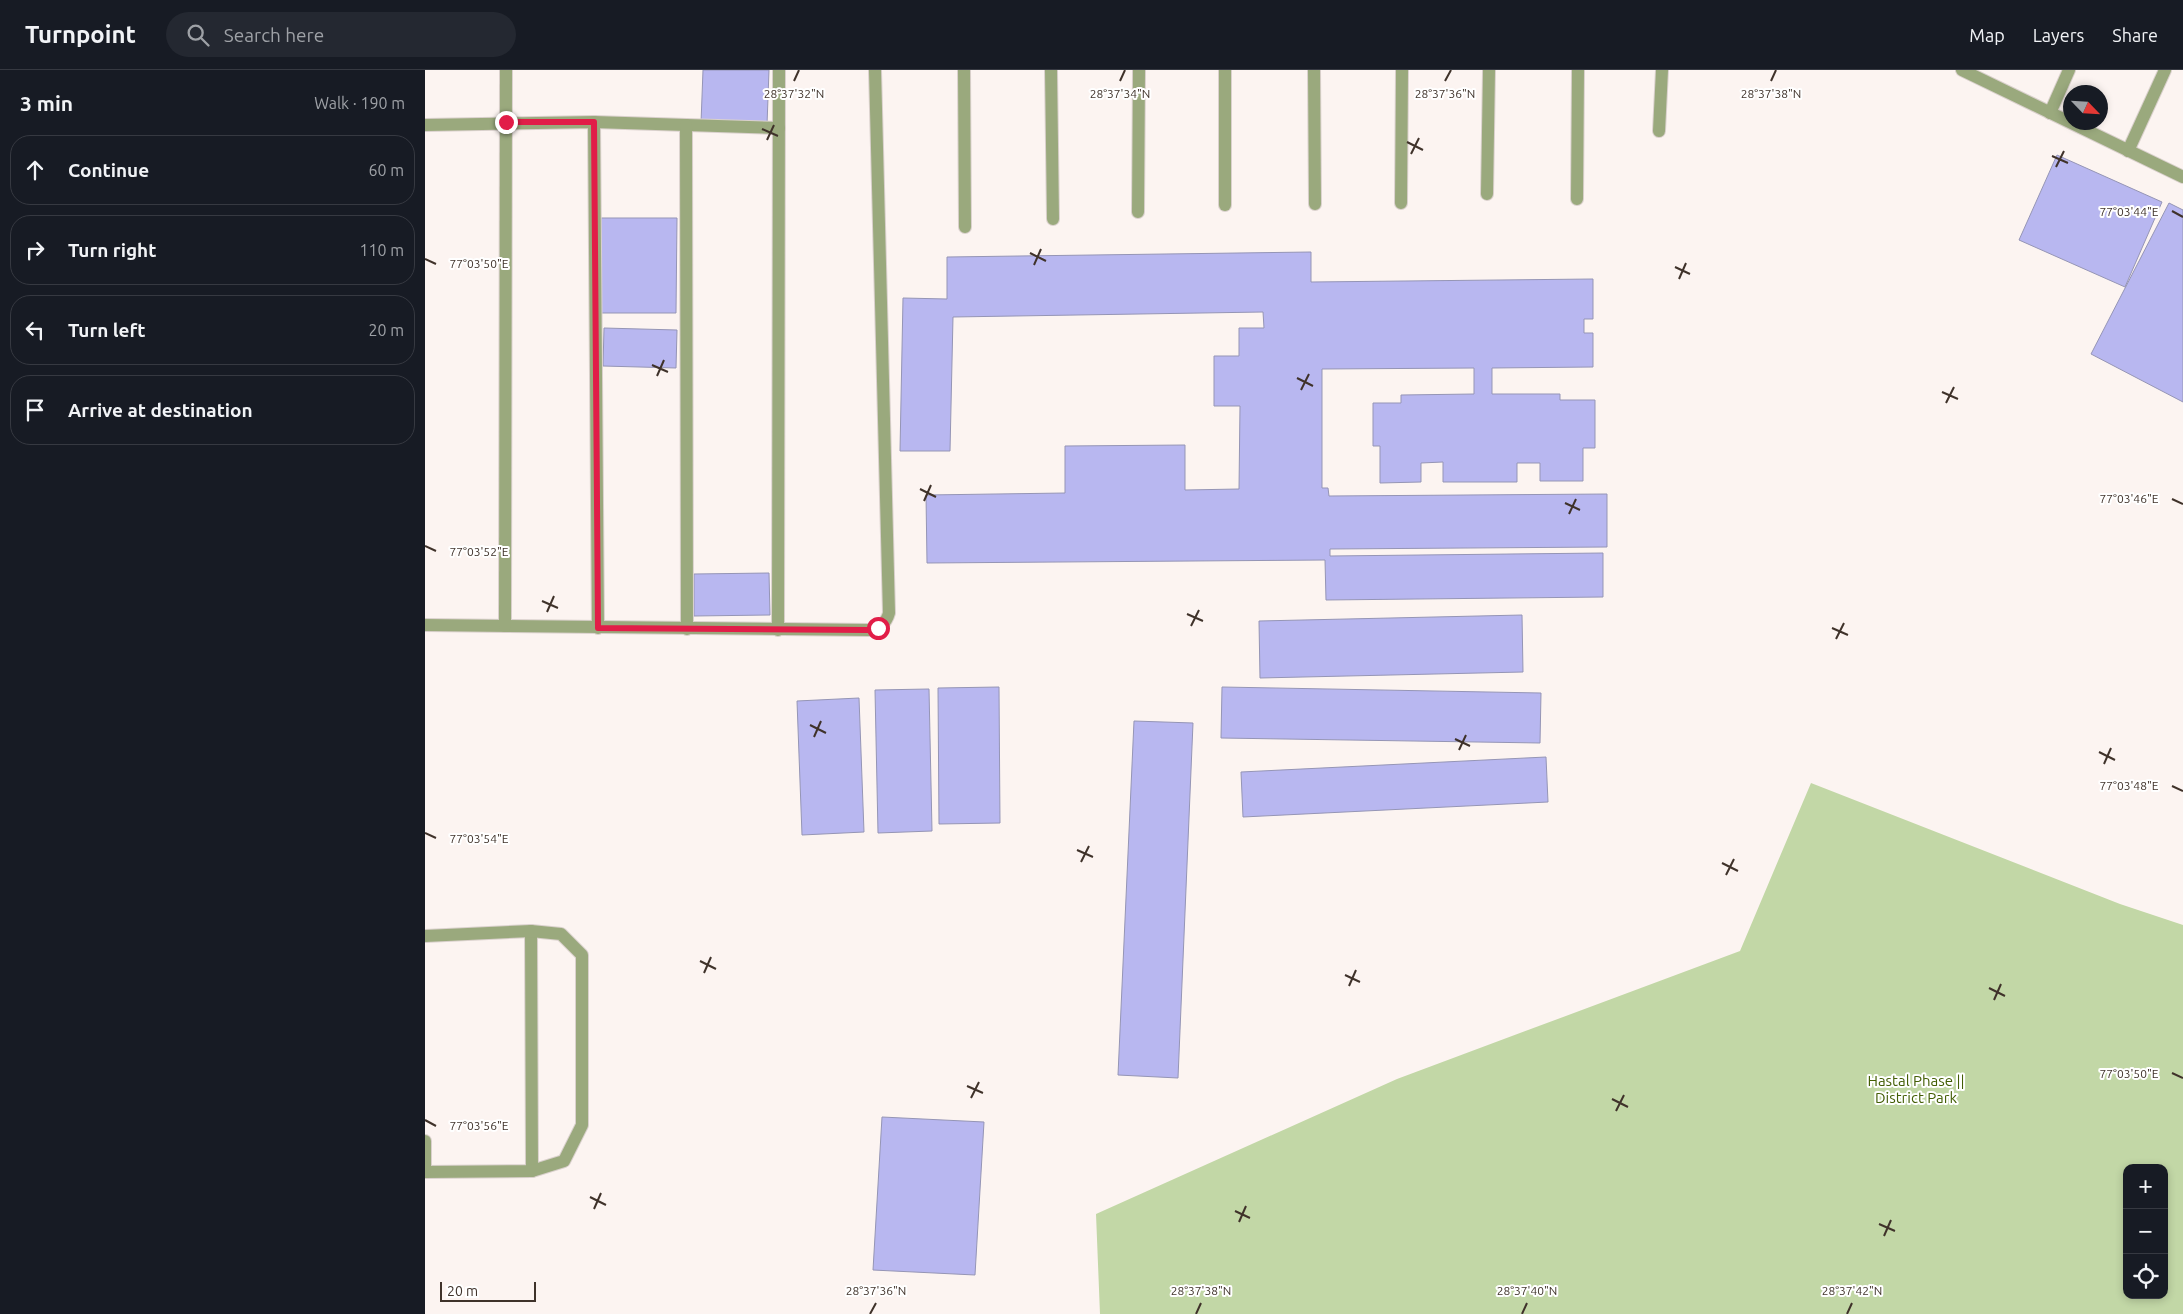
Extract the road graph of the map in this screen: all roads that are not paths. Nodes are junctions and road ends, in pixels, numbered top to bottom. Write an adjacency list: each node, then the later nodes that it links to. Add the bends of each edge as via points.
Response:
1 (507, 70): 17 (street)
2 (779, 70): 21 (street)
3 (875, 70): 37 (street, via 889,613 887,622 869,630)
4 (964, 70): 32 (street)
5 (1051, 70): 31 (street)
6 (1139, 70): 30 (street)
7 (1225, 70): 29 (street)
8 (1314, 70): 28 (street)
9 (1402, 70): 27 (street)
10 (1489, 70): 25 (street)
11 (1579, 70): 26 (street)
12 (1662, 70): 22 (street)
13 (2069, 70): 16 (street)
14 (2165, 70): 23 (street)
15 (1967, 71): 16 (street)
16 (2050, 113): 23 (street)
17 (506, 122): 18 (street); 19 (street); 34 (street)
18 (594, 122): 20 (street); 35 (street)
19 (425, 125)
20 (686, 125): 21 (street); 36 (street)
21 (779, 128): 37 (street)
22 (1659, 131)
23 (2129, 151): 24 (street)
24 (2183, 178)
25 (1487, 194)
26 (1577, 199)
27 (1401, 203)
28 (1315, 204)
29 (1225, 205)
30 (1139, 212)
31 (1053, 219)
32 (965, 227)
33 (425, 625): 34 (street)
34 (505, 626): 35 (street)
35 (598, 628): 36 (street)
36 (687, 628): 37 (street)
37 (778, 630)
38 (531, 930): 39 (street); 41 (street); 41 (street, via 561,934 582,955 582,1125 564,1161)
39 (425, 936)
40 (425, 1141): 42 (street)
41 (532, 1171): 42 (street)
42 (425, 1172)

